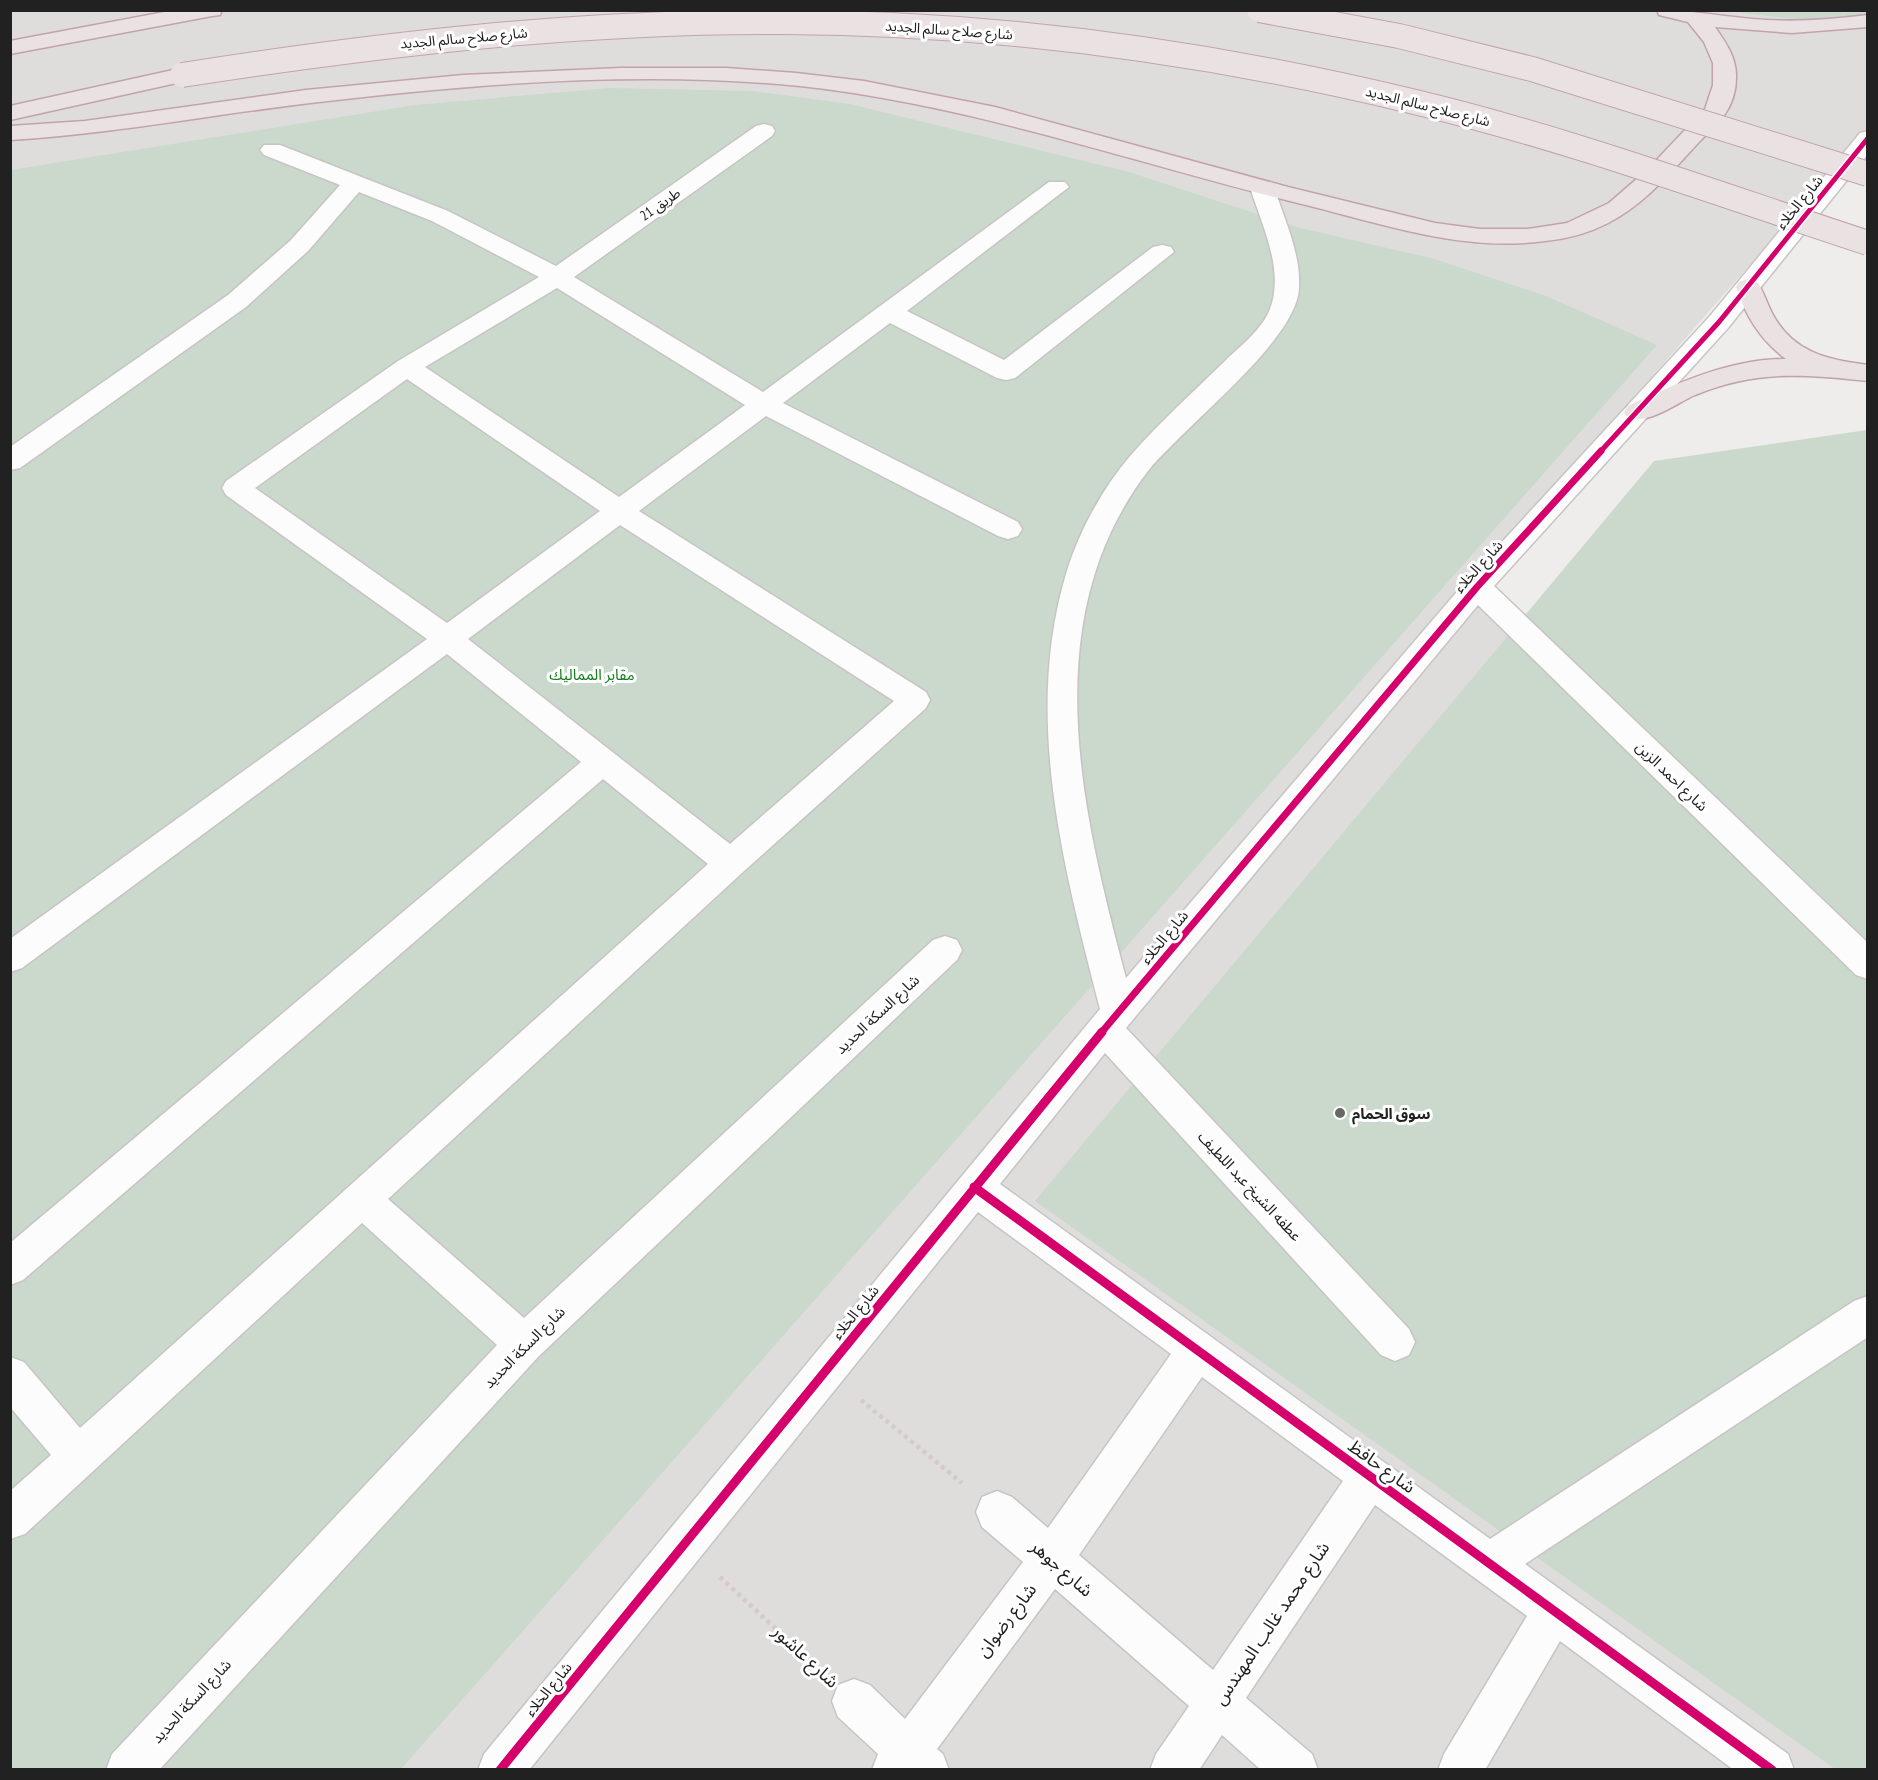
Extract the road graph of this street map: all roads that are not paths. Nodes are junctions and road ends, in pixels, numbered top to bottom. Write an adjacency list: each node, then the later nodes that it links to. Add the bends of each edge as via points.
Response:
1 (117, 10): 7 (highway)
2 (212, 10): 7 (highway)
3 (1259, 10): 14 (highway, bridge, via 1420,40 1515,65)
4 (1667, 10): 5 (highway)
5 (1697, 19): 6 (highway, via 1790,28); 17 (highway, via 1713,37 1727,75 1724,94 1715,112 1630,197 1597,219 1546,234 1462,234)
6 (1868, 21)
7 (37, 42): 8 (highway)
8 (10, 48)
9 (10, 113): 18 (highway, شارع صلاح سالم الجديد, bridge, via 182,75 304,54 586,28 784,22 1009,34 1172,54 1411,101 1541,136)
10 (764, 131): 20 (street, طريق 21)
11 (10, 133): 17 (highway, via 96,127 405,86 565,76 729,75 838,83 945,100 1045,124)
12 (1868, 138): 21 (street, شارع الخلاء)
13 (272, 150): 15 (street)
14 (1868, 174)
15 (355, 182): 20 (street, via 420,206); 28 (street, via 299,246 237,301)
16 (1057, 187): 22 (street)
17 (1262, 187): 38 (street, via 1286,268 1287,286 1278,318 1150,451 1129,478 1096,536 1080,574 1069,616 1063,707 1068,769)
18 (1868, 243)
19 (1162, 252): 22 (street, via 1006,372)
20 (557, 277): 23 (street, طريق 21); 26 (street)
21 (1748, 287): 24 (highway, via 1758,317 1777,340 1802,358); 27 (street, شارع الخلاء)
22 (887, 311): 26 (street)
23 (407, 367): 29 (street); 32 (street, طريق 21, via 236,488)
24 (1827, 369): 25 (highway); 27 (highway, via 1761,367 1688,388)
25 (1868, 373)
26 (762, 403): 29 (street); 30 (street)
27 (1637, 412): 31 (street, شارع الخلاء)
28 (10, 461)
29 (619, 511): 32 (street); 34 (street, via 915,700)
30 (1008, 529)
31 (1477, 587): 37 (street, شارع احمد الزين); 38 (street, شارع الخلاء)
32 (447, 638): 33 (street); 36 (street)
33 (603, 762): 34 (street); 41 (street)
34 (731, 863): 40 (street)
35 (945, 950): 44 (street, شارع السكة الحديد)
36 (10, 958)
37 (1868, 964)
38 (1112, 1021): 39 (street, شارع الخلاء); 43 (street, عطفه الشيخ عبد اللطيف)
39 (974, 1187): 45 (street, شارع حافظ); 59 (street, شارع الخلاء)
40 (363, 1200): 44 (street); 47 (street)
41 (10, 1267)
42 (1868, 1314): 52 (street)
43 (1395, 1342)
44 (524, 1344): 58 (street, شارع السكة الحديد)
45 (1198, 1350): 48 (street, شارع حافظ); 51 (street, شارع رضوان)
46 (10, 1376): 47 (street)
47 (78, 1456): 50 (street)
48 (1370, 1476): 52 (street, شارع حافظ); 55 (street, شارع محمد غالب المهندس)
49 (997, 1512): 51 (street, شارع جوهر)
50 (10, 1519)
51 (1052, 1558): 55 (street, شارع جوهر); 56 (street, شارع رضوان)
52 (1490, 1563): 53 (street, شارع حافظ)
53 (1554, 1611): 57 (street, شارع حافظ); 62 (street)
54 (854, 1701): 56 (street)
55 (1217, 1701): 60 (street, شارع محمد غالب المهندس); 61 (street, شارع جوهر)
56 (910, 1763)
57 (1762, 1767)
58 (128, 1770)
59 (500, 1770)
60 (1172, 1770)
61 (1296, 1770)
62 (1460, 1770)

